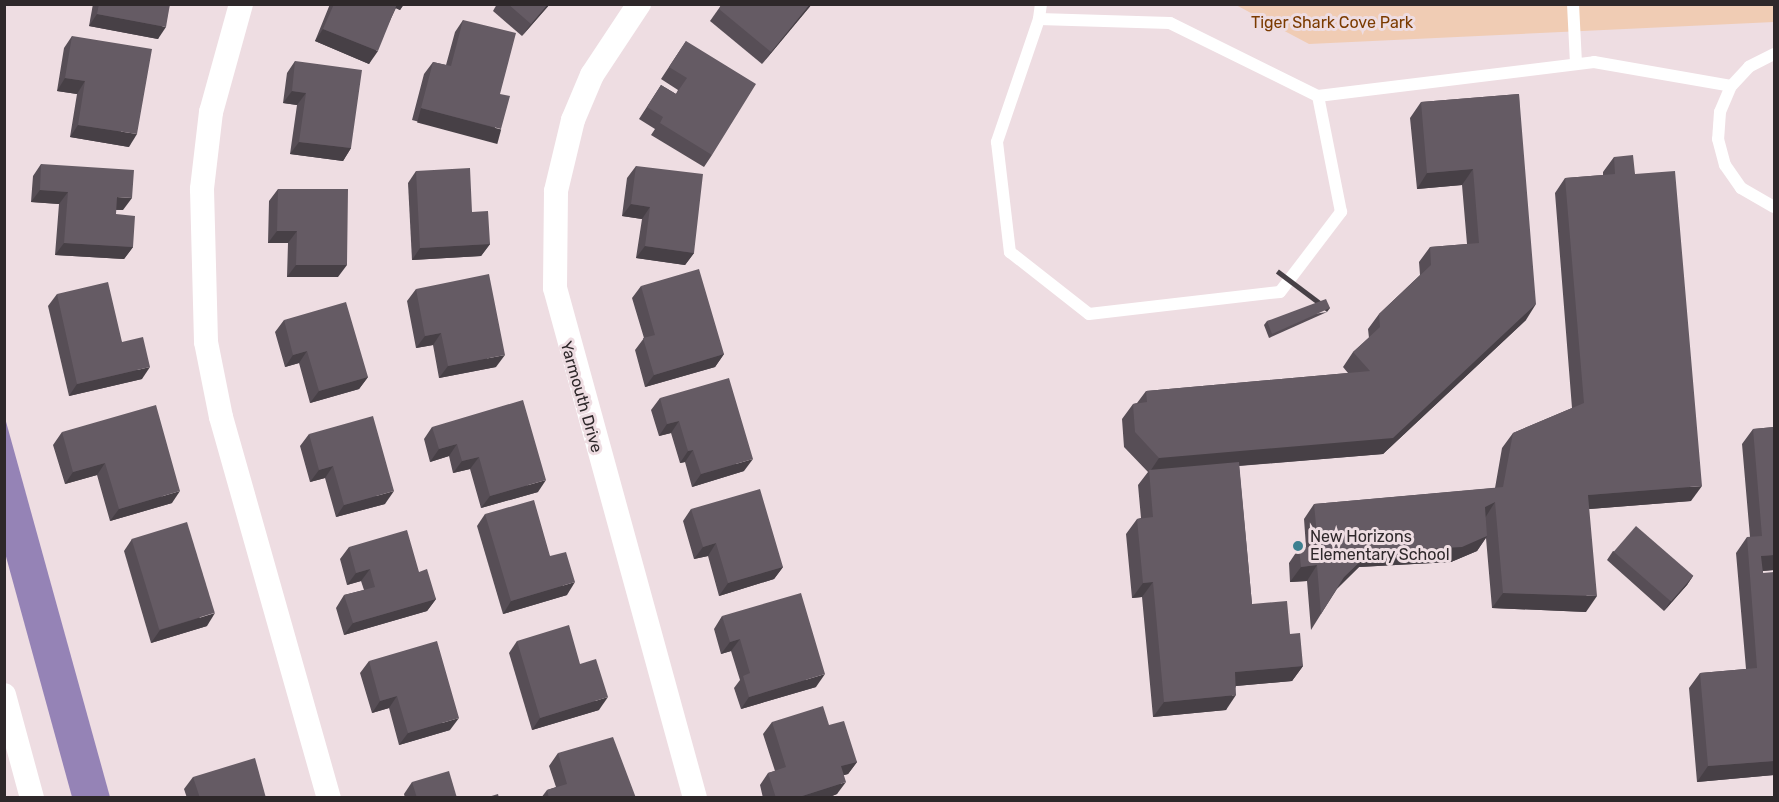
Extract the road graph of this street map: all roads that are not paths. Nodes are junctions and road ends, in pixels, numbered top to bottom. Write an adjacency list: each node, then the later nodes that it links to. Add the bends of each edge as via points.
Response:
1 (241, 4): 13 (street, via 211,112 202,189 206,342 221,417)
2 (639, 4): 14 (street, Yarmouth Drive, via 592,75 573,120 556,190 555,288)
3 (1041, 4): 5 (lane)
4 (1573, 4): 7 (lane)
5 (1039, 19): 9 (lane, via 1170,23); 9 (lane, via 997,142 1010,252 1089,314 1281,292 1341,212)
6 (1774, 54): 8 (lane, via 1749,67)
7 (1576, 64): 8 (lane, via 1594,62); 9 (lane)
8 (1731, 86): 10 (lane, via 1719,130 1725,165 1741,188)
9 (1318, 96)
10 (1774, 207)
11 (4, 695): 12 (street)
12 (32, 798)
13 (329, 798)
14 (694, 798)

